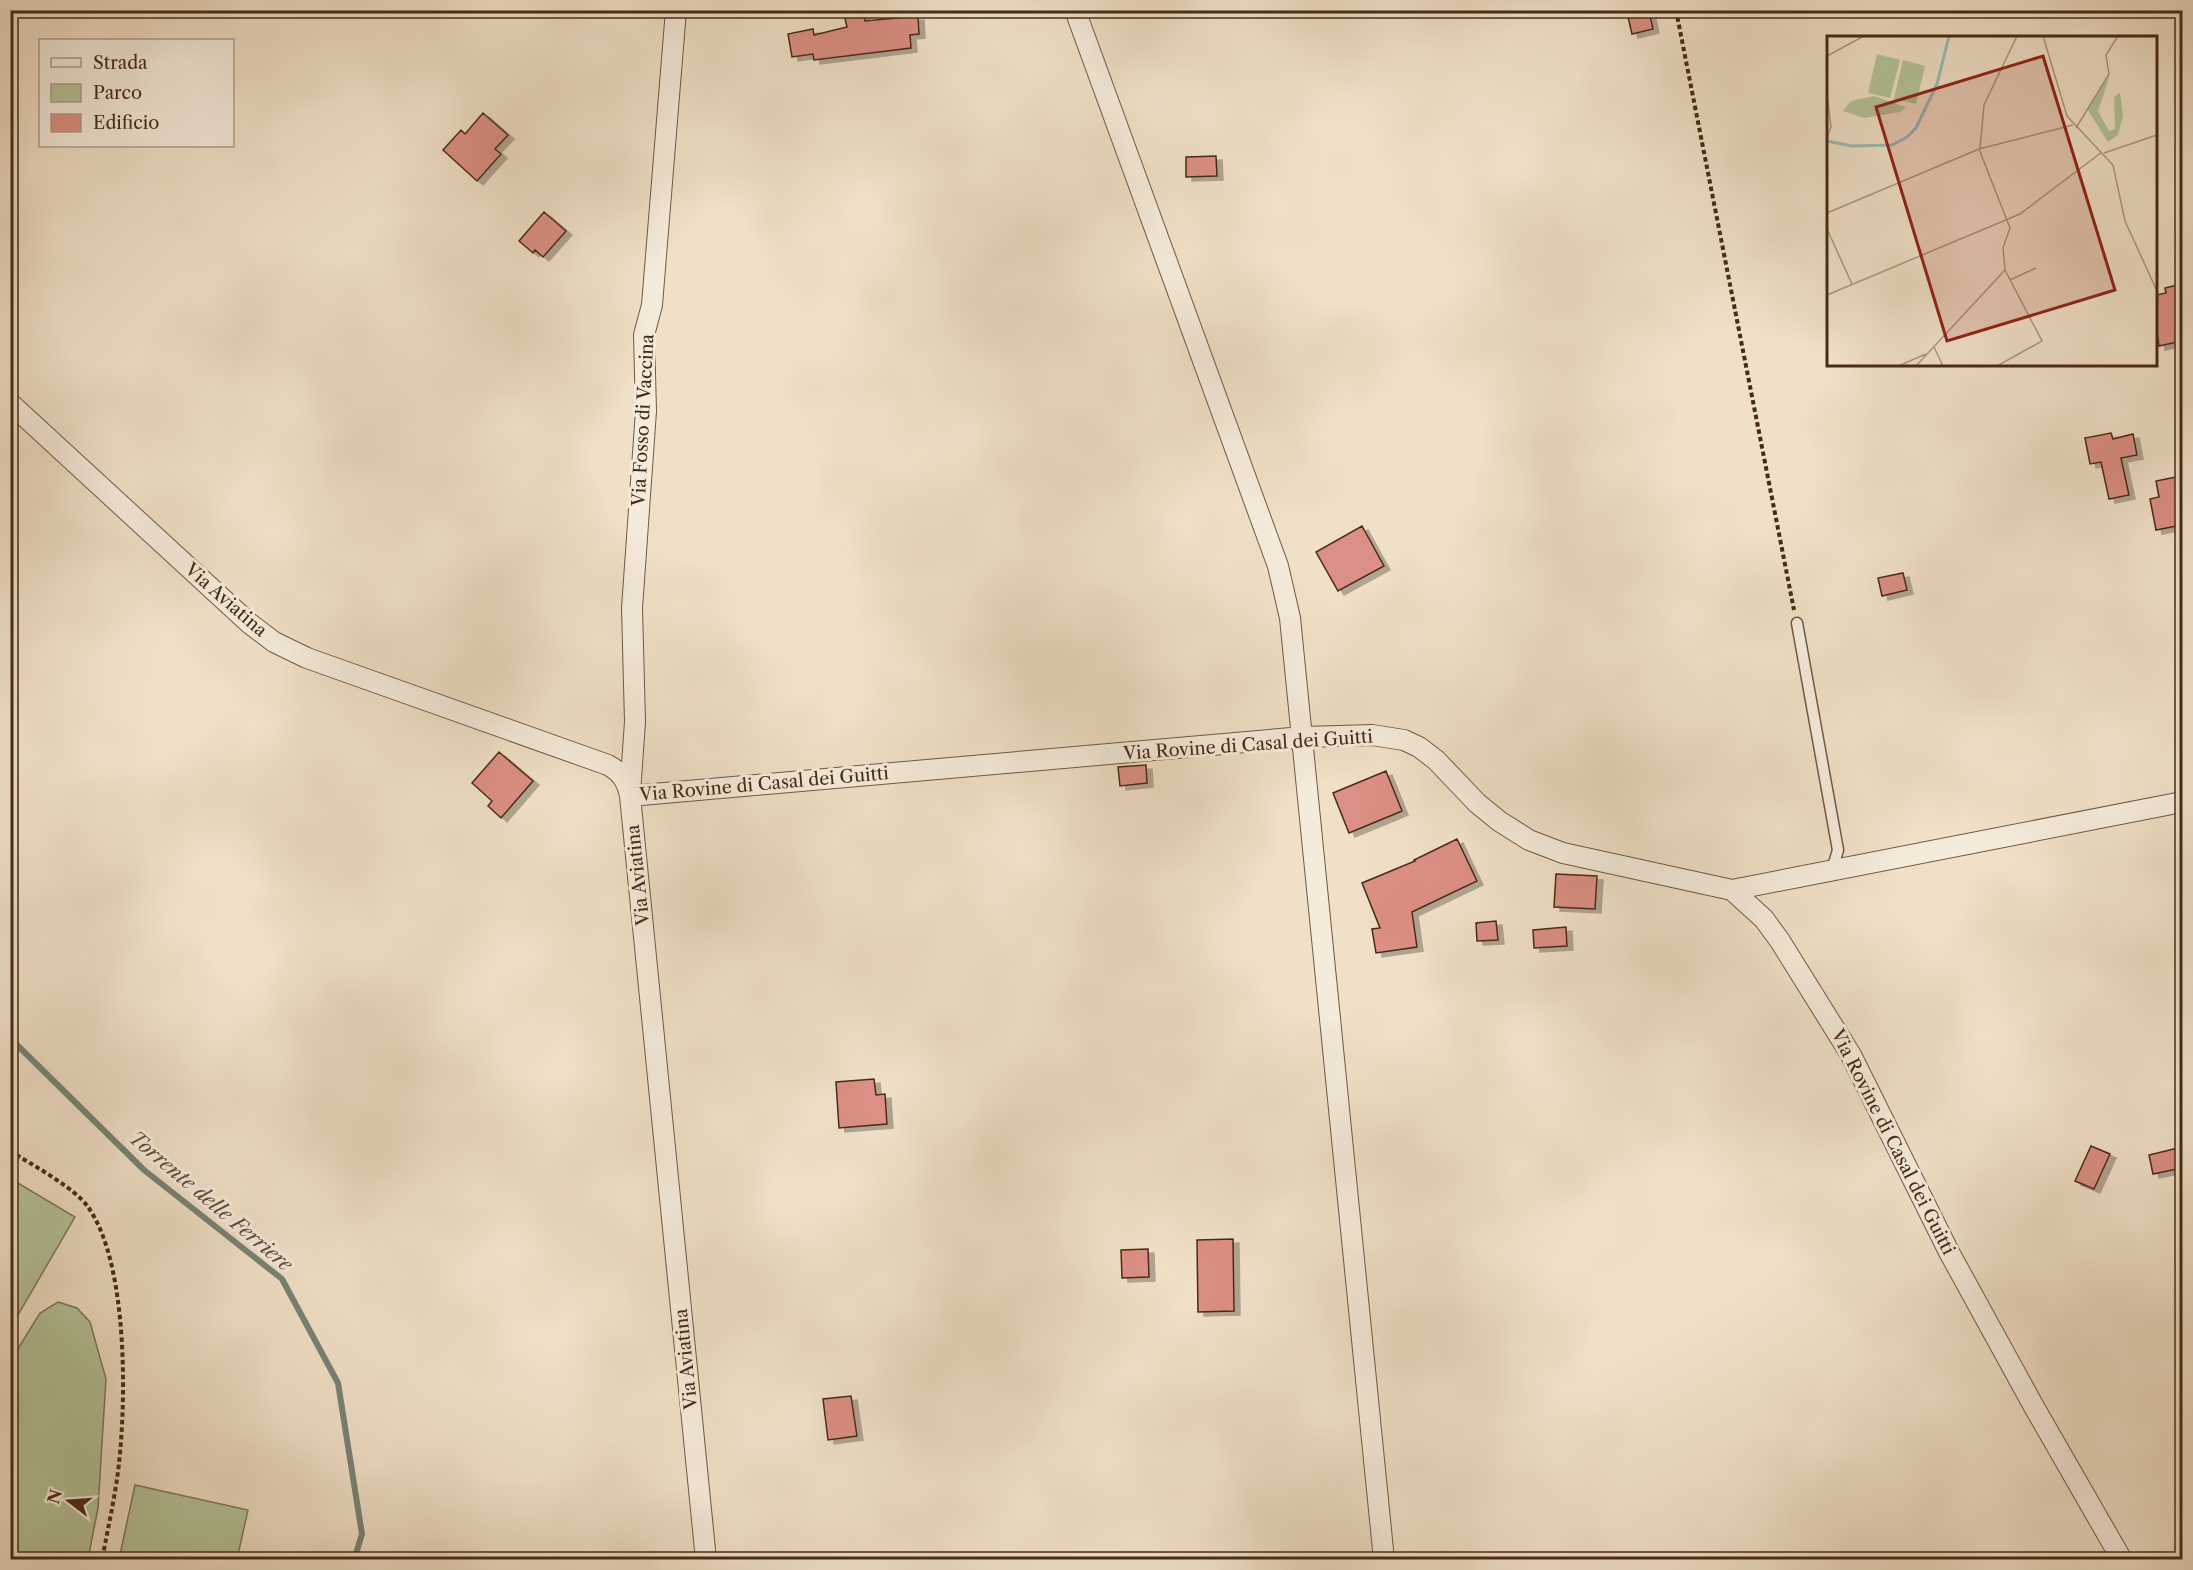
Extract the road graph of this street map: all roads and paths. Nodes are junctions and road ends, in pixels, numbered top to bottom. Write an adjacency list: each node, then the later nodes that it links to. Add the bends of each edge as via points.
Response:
1 (676, 10): 7 (street, Via Fosso di Vaccina, via 652,305 644,334 646,411 633,608 635,722)
2 (1076, 10): 6 (street, via 1278,566 1292,625)
3 (1676, 10): 5 (path)
4 (10, 403): 7 (street, Via Aviatina, via 274,642 308,658 608,765 622,776)
5 (1797, 623): 9 (lane, via 1838,850)
6 (1303, 737): 7 (street, Via Rovine di Casal dei Guitti); 10 (street, Via Rovine di Casal dei Guitti, via 1372,735 1404,740 1436,760 1499,821 1544,847); 14 (street)
7 (630, 795): 13 (street, Via Aviatina)
8 (2182, 802): 9 (street)
9 (1832, 870): 10 (street)
10 (1732, 890): 15 (street, Via Rovine di Casal dei Guitti, via 1776,935 1851,1055 1949,1252)
11 (10, 1151): 12 (path, via 87,1204 102,1228 113,1266 121,1335 123,1409 117,1478)
12 (102, 1560)
13 (706, 1560)
14 (1384, 1560)
15 (2122, 1560)

